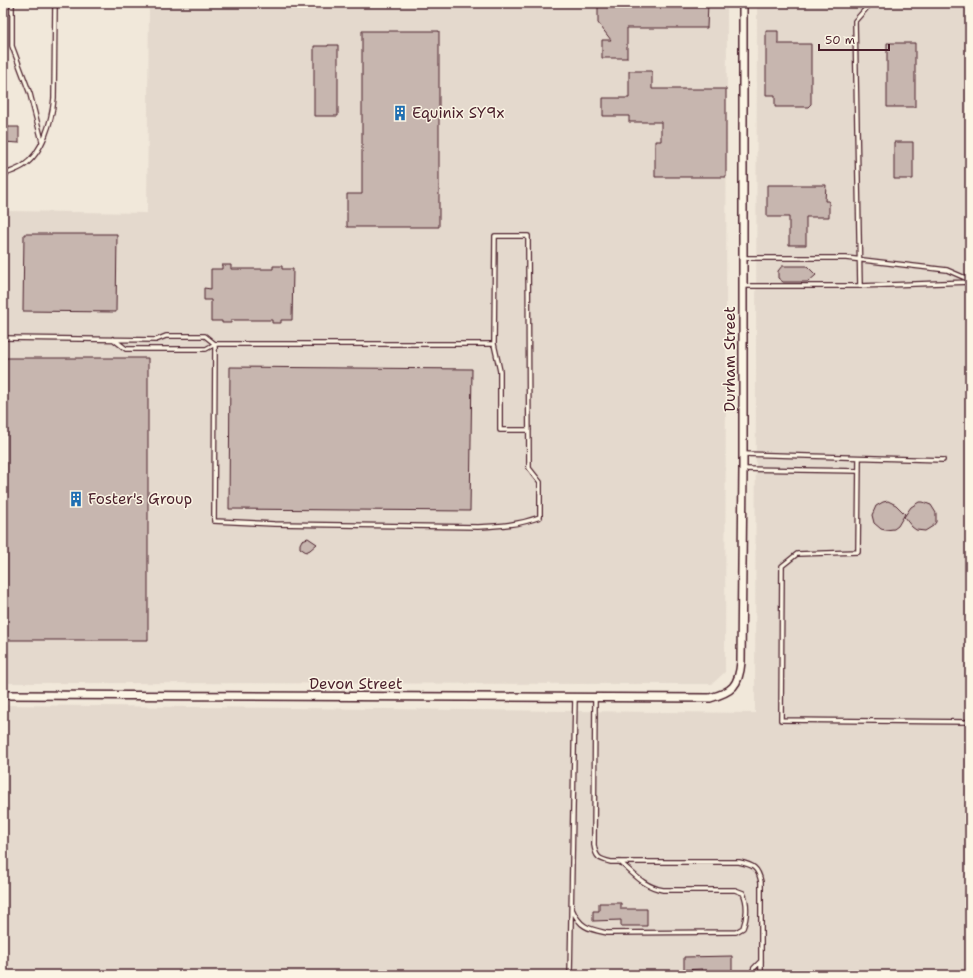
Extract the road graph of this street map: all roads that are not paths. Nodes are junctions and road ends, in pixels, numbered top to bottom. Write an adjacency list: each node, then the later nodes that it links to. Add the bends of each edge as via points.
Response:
1 (12, 3): 5 (lane, via 12,46 30,94)
2 (54, 3): 5 (lane, via 54,98 47,131)
3 (743, 3): 7 (street, Durham Street)
4 (871, 3): 8 (lane, via 855,21)
5 (42, 141): 6 (lane, via 35,154 23,166)
6 (3, 175)
7 (743, 258): 8 (lane); 10 (street, Durham Street)
8 (859, 260): 9 (lane, via 947,270); 11 (lane)
9 (970, 281): 11 (lane)
10 (743, 286): 11 (lane); 17 (street, Durham Street)
11 (860, 286)
12 (3, 338): 13 (lane)
13 (113, 339): 14 (lane, via 156,340 166,336 205,336); 14 (lane, via 126,349 206,349)
14 (215, 344): 15 (lane); 16 (lane, via 214,520 274,524 478,527 524,523 540,517 540,482 529,468)
15 (494, 344): 16 (lane, via 500,371 500,430); 16 (lane, via 495,236 528,236)
16 (528, 430)
17 (743, 454): 18 (lane); 20 (street, Durham Street)
18 (859, 458): 19 (lane); 21 (lane)
19 (943, 460)
20 (743, 469): 21 (lane); 25 (street, Durham Street, via 740,675 734,687)
21 (859, 471): 26 (lane, via 858,552 797,554 782,566 781,720)
22 (3, 695): 23 (street, Devon Street)
23 (575, 697): 24 (street, Devon Street); 28 (lane)
24 (595, 698): 25 (street, Devon Street); 27 (lane, via 595,853 600,859)
25 (710, 698)
26 (970, 722)
27 (620, 862): 28 (lane, via 652,888 735,890 743,893 746,899 746,921 743,928 736,932 607,933 592,930 581,924); 29 (lane, via 739,862 755,867 761,882)
28 (572, 909): 30 (lane)
29 (761, 961): 31 (lane, via 754,968); 32 (lane)
30 (570, 975)
31 (752, 975)
32 (761, 975)

